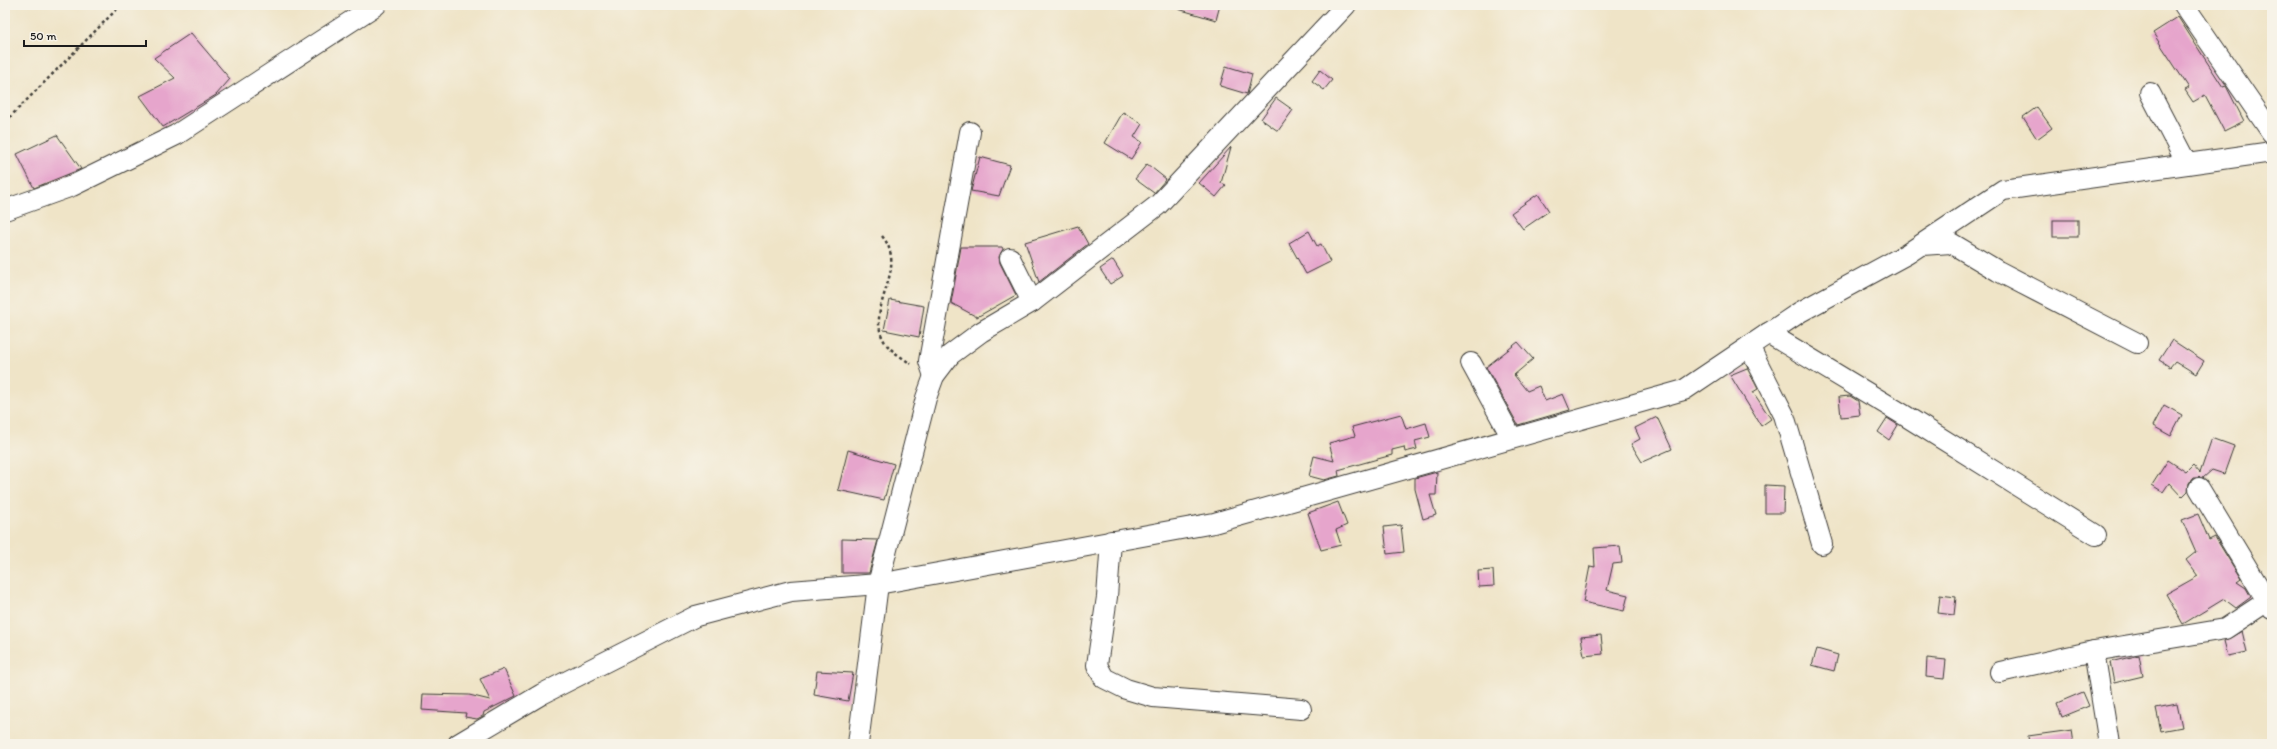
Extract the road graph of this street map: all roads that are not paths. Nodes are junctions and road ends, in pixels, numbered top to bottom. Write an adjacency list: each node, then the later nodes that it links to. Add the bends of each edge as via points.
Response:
1 (376, 5): 9 (street, via 176,136 72,186)
2 (1346, 5): 12 (street, via 1158,205)
3 (2184, 5): 6 (street)
4 (2150, 93): 8 (street)
5 (970, 132): 17 (street, via 929,361)
6 (2272, 133)
7 (2272, 152): 8 (street)
8 (2187, 164): 10 (street, via 2003,190)
9 (5, 210)
10 (1921, 245): 13 (street, via 1800,312); 14 (street, via 1951,243 1998,271)
11 (1010, 258): 12 (street)
12 (1032, 302): 17 (street, via 981,332 957,350)
13 (1768, 333): 15 (street); 20 (street)
14 (2137, 343)
15 (1749, 346): 18 (street, via 1684,390); 22 (street, via 1784,415)
16 (1470, 363): 18 (street)
17 (934, 376): 23 (street, via 926,398)
18 (1512, 438): 21 (street, via 1214,523)
19 (2199, 488): 24 (street)
20 (2096, 535)
21 (1111, 541): 23 (street); 27 (street, via 1107,597 1097,665 1104,678 1126,689 1153,697)
22 (1822, 544)
23 (878, 584): 28 (street, via 790,591 696,616 542,694); 29 (street)
24 (2270, 603): 25 (street, via 2225,629)
25 (2094, 651): 26 (street); 30 (street)
26 (2000, 672)
27 (1301, 709)
28 (458, 744)
29 (858, 744)
30 (2109, 744)

